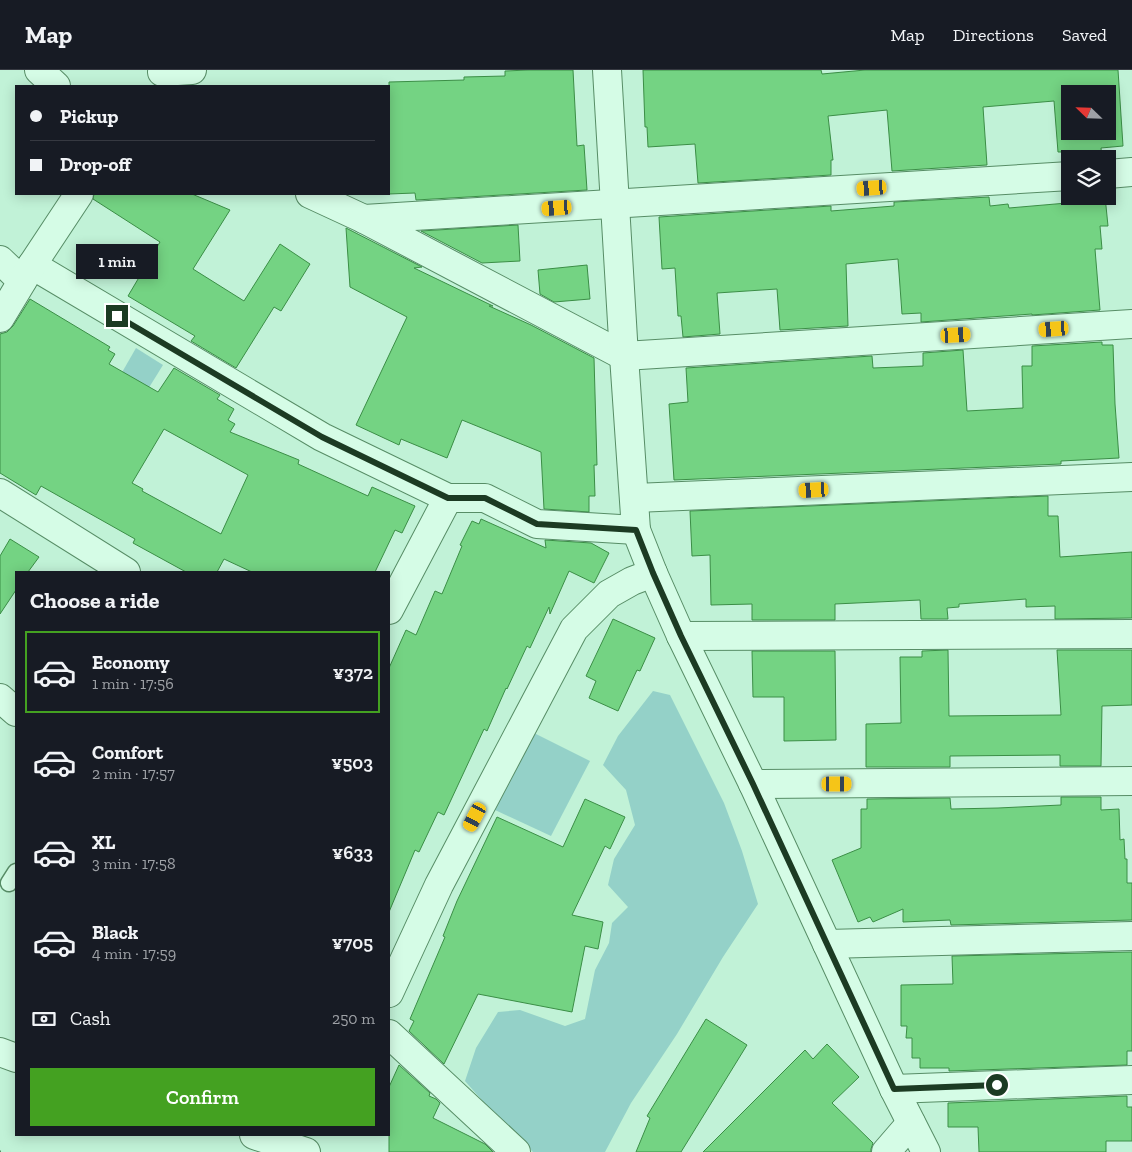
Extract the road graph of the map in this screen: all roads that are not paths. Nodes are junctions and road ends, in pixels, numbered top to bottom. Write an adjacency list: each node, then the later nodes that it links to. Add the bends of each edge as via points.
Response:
1 (39, 70): 5 (street)
2 (192, 70): 4 (street)
3 (607, 70): 11 (street)
4 (159, 76)
5 (55, 85)
6 (1132, 172): 7 (street)
7 (1116, 173)
8 (1061, 177): 11 (street)
9 (78, 195): 14 (street)
10 (312, 195): 12 (street)
11 (616, 204): 12 (street); 17 (street)
12 (364, 219): 17 (street)
13 (0, 260): 14 (street)
14 (27, 273): 15 (street); 20 (street, via 322,437)
15 (0, 318)
16 (1132, 324): 17 (street)
17 (624, 356): 21 (street)
18 (1132, 477): 21 (street)
19 (0, 493): 23 (street)
20 (448, 498): 22 (street, via 485,498 537,524); 25 (street)
21 (635, 498): 22 (street)
22 (636, 530): 24 (street)
23 (124, 571)
24 (653, 573): 27 (street); 34 (street, via 609,594 574,629 439,885)
25 (390, 608)
26 (1132, 634): 27 (street)
27 (681, 636): 31 (street)
28 (0, 698): 29 (street)
29 (15, 711)
30 (1132, 781): 31 (street)
31 (753, 784): 33 (street)
32 (1132, 936): 33 (street)
33 (827, 944): 39 (street)
34 (390, 991)
35 (390, 1035): 43 (street)
36 (0, 1052): 37 (street)
37 (15, 1058)
38 (1132, 1080): 39 (street)
39 (894, 1089): 40 (street)
40 (912, 1122): 44 (street); 45 (street)
41 (257, 1136): 42 (street)
42 (306, 1152)
43 (516, 1152)
44 (886, 1152)
45 (926, 1152)

